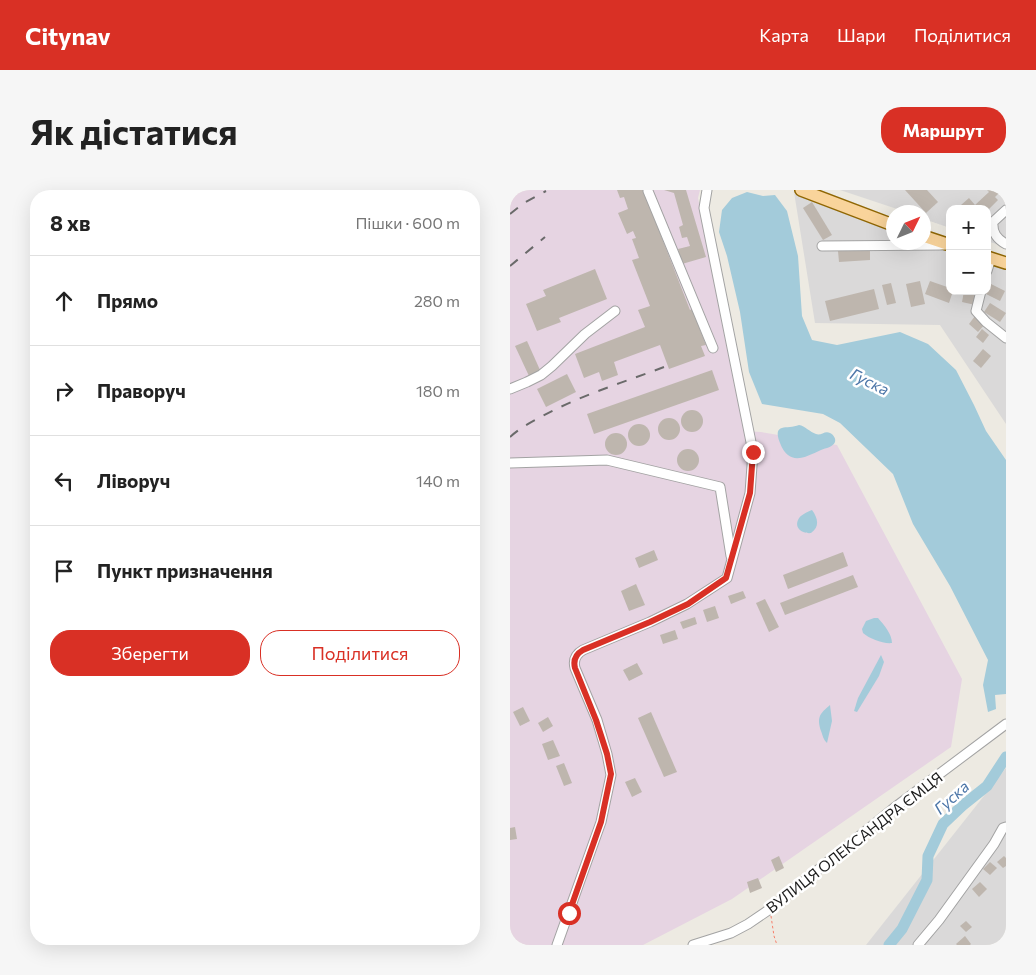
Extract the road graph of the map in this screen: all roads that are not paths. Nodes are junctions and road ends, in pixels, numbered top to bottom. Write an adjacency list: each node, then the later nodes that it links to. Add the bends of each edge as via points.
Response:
1 (707, 190): 19 (street, via 704,208 753,452 750,493)
2 (800, 190): 5 (main road)
3 (648, 191): 16 (street)
4 (1006, 210): 8 (street, via 993,222 995,235)
5 (886, 222)
6 (931, 238): 7 (main road)
7 (946, 244)
8 (1006, 244)
9 (946, 245): 10 (street)
10 (822, 246)
11 (991, 258): 12 (main road)
12 (1006, 262)
13 (980, 295): 15 (street, via 976,311)
14 (615, 311): 17 (street, via 541,375)
15 (1006, 338)
16 (713, 348)
17 (510, 389)
18 (510, 463): 19 (street, via 607,460 720,487)
19 (732, 558): 22 (street, via 726,578 688,604 583,650 575,659 575,668 596,720 611,774 601,822)
20 (1006, 724): 23 (street, ВУЛИЦЯ ОЛЕКСАНДРА ЄМЦЯ, via 894,808 770,909 731,933)
21 (1006, 827): 24 (street, via 1002,828 994,844)
22 (557, 945)
23 (693, 945)
24 (918, 945)

